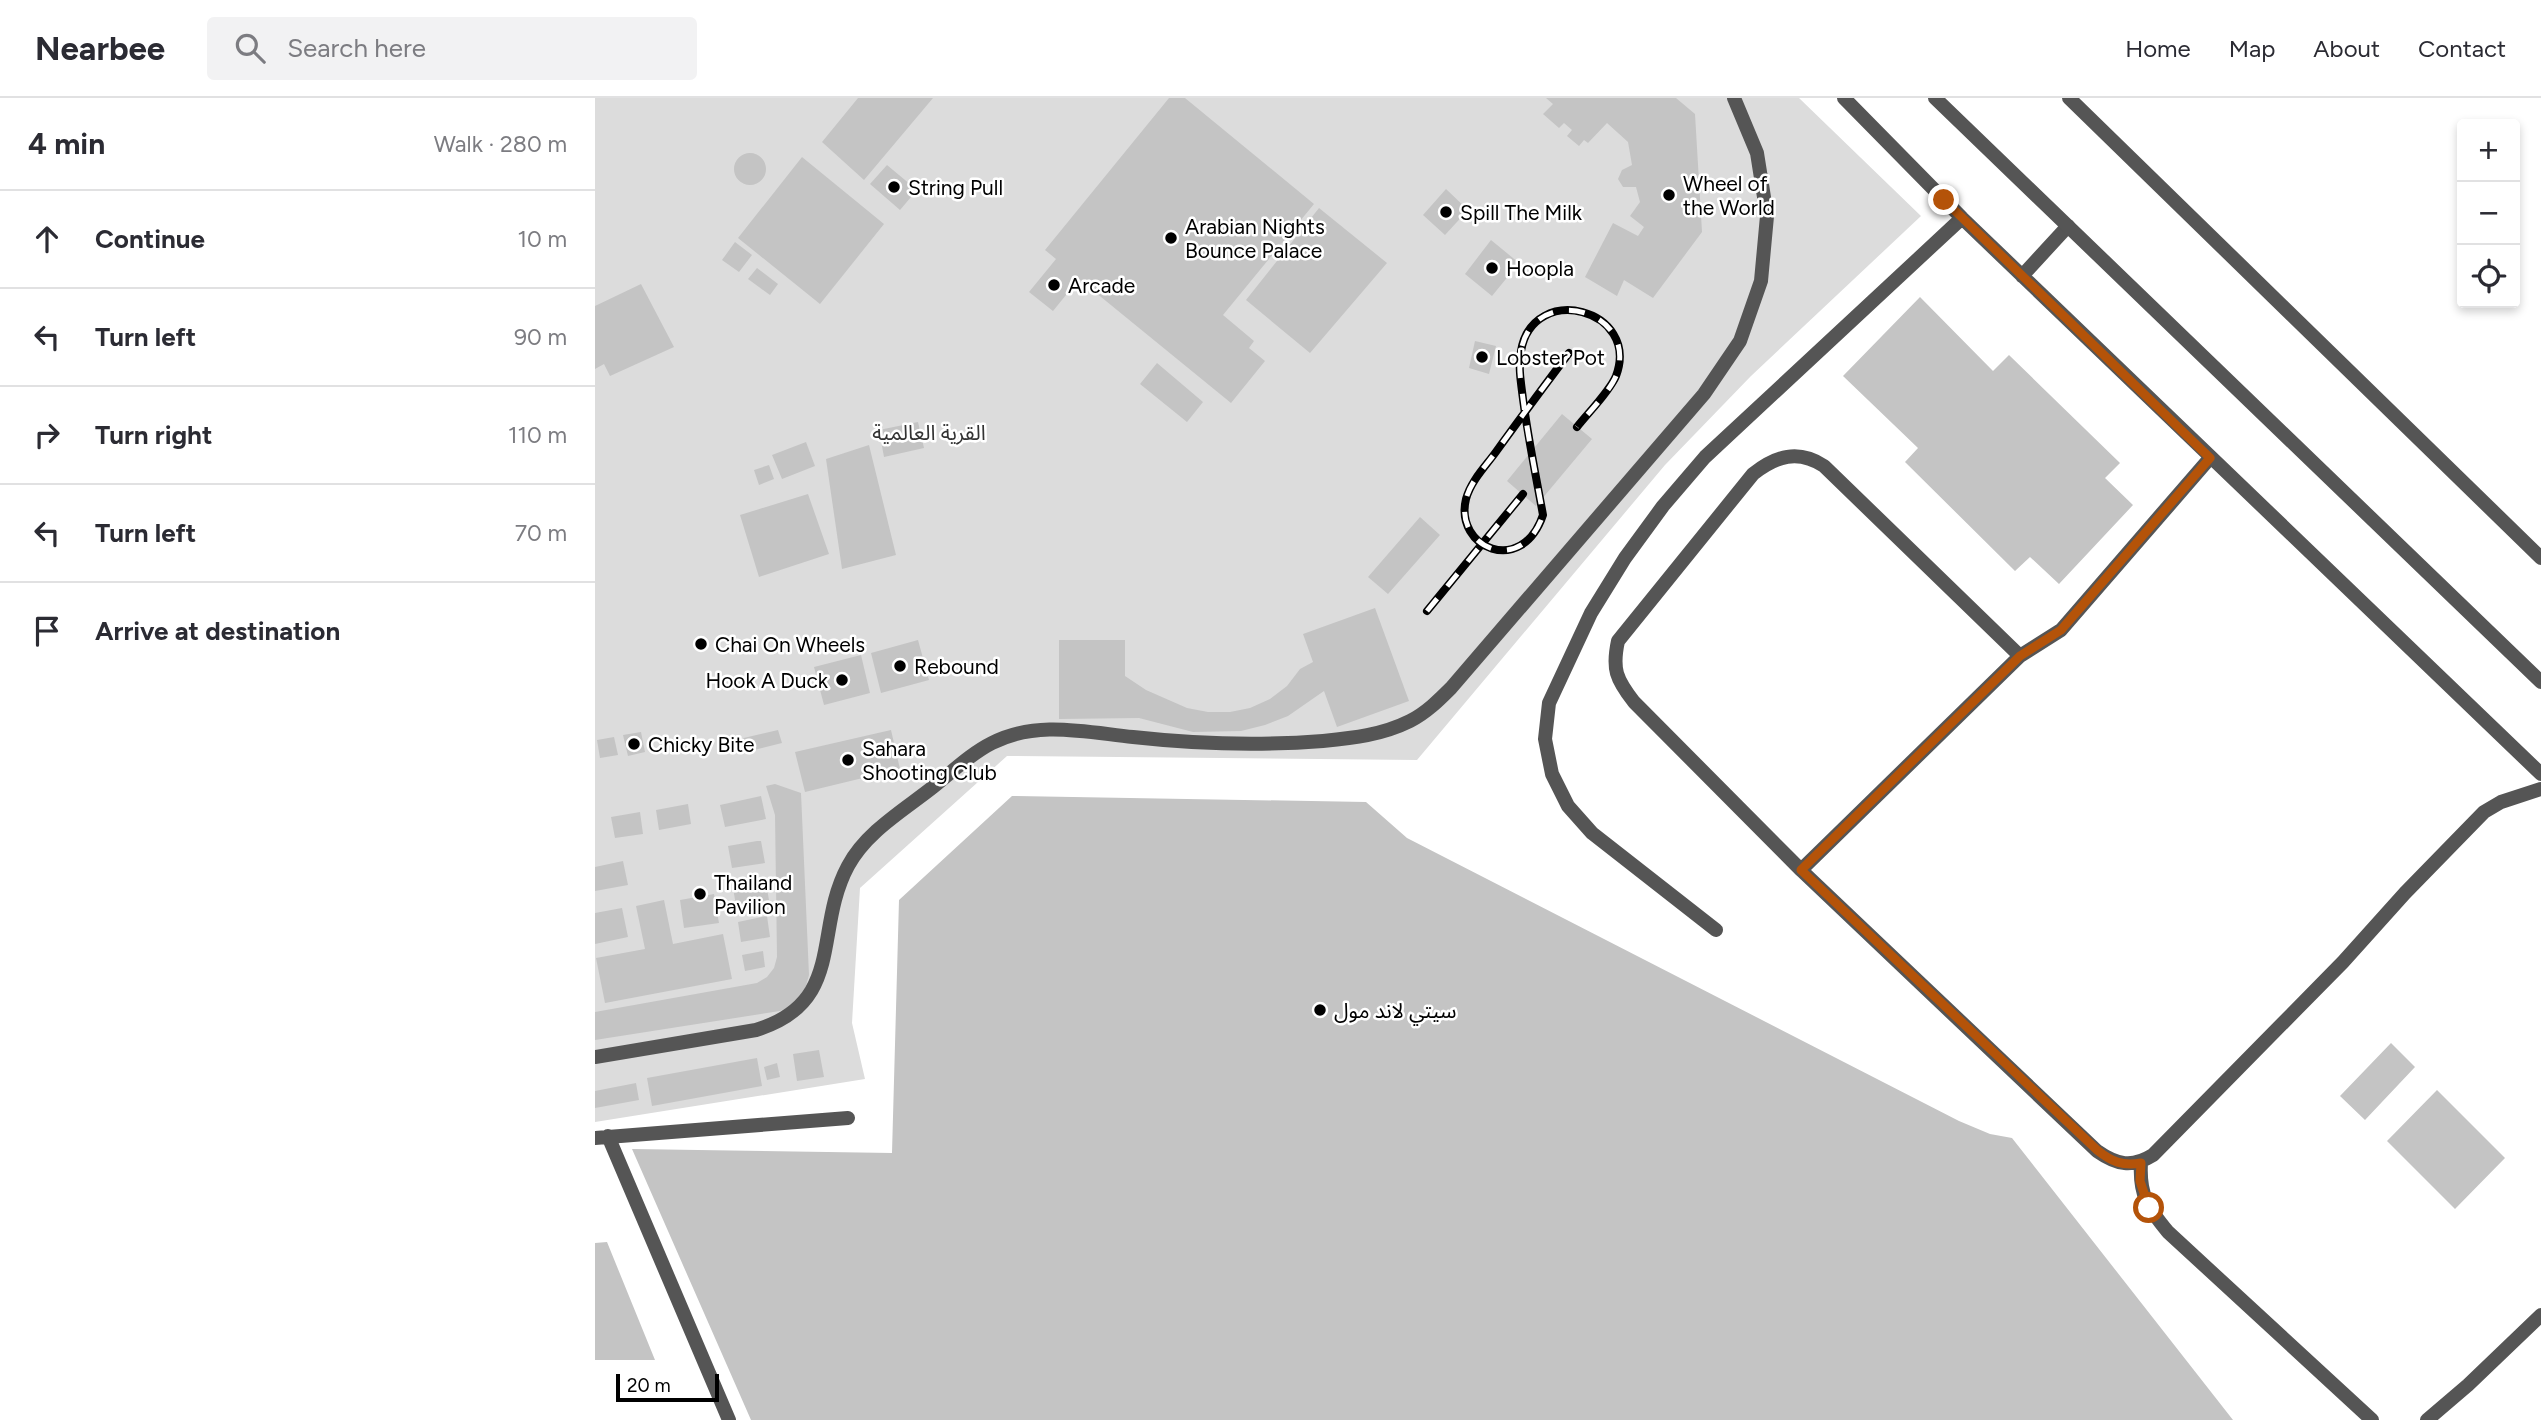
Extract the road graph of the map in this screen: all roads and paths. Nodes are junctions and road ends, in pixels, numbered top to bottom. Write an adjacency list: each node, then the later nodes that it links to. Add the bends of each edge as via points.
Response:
1 (1734, 98): 16 (street, via 1757,153 1767,216 1761,281 1740,341 1705,394 1433,706 1388,730 1301,743 1178,742 1056,728 1002,739 974,754 862,845 840,883 820,973 796,1011 755,1030)
2 (1844, 98): 5 (street)
3 (1935, 98): 6 (street)
4 (2069, 98): 9 (street)
5 (1962, 218): 7 (street); 15 (street, via 1705,457 1663,506 1591,613 1549,703 1545,739 1552,775 1568,806 1592,833)
6 (2068, 226): 7 (street); 11 (street)
7 (2022, 276): 8 (street)
8 (2210, 458): 10 (street, via 2061,630); 12 (street)
9 (2541, 558)
10 (2020, 656): 14 (street); 14 (street, via 1811,457 1794,456 1766,464 1753,474 1618,641 1613,663 1620,684 1634,702)
11 (2541, 682)
12 (2541, 774)
13 (2541, 789): 19 (street, via 2484,812 2265,1043)
14 (1801, 870): 19 (street, via 2097,1150 2117,1163)
15 (1716, 930)
16 (595, 1057)
17 (848, 1118): 18 (street)
18 (602, 1137): 21 (street)
19 (2141, 1163): 22 (street, via 2143,1196 2168,1232)
20 (2541, 1315): 23 (street)
21 (729, 1420)
22 (2372, 1420)
23 (2427, 1420)

